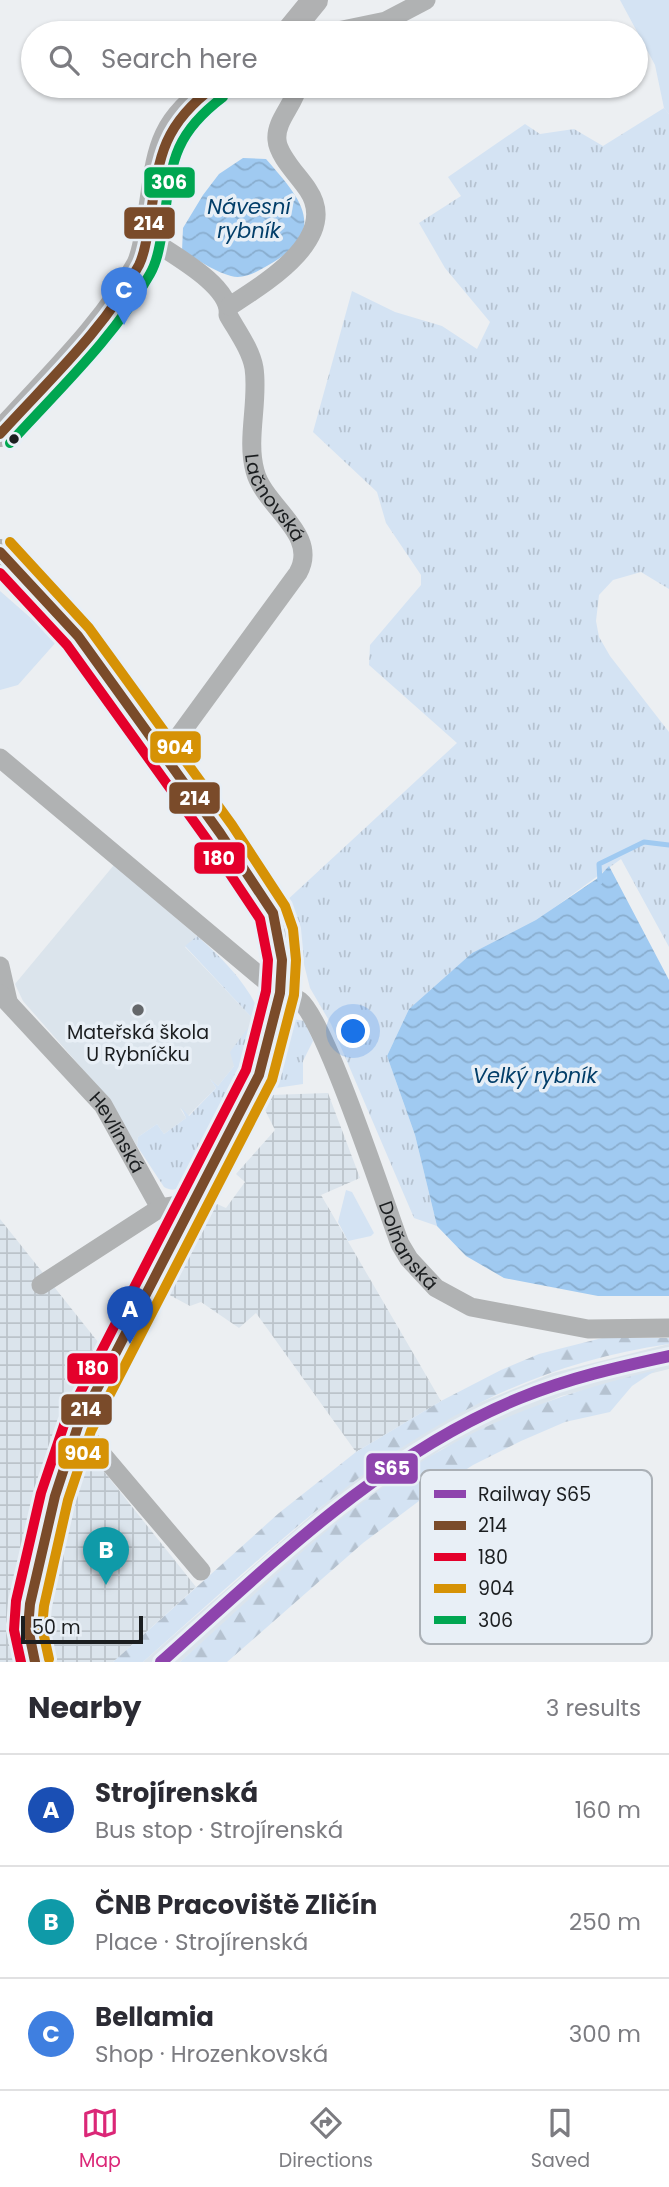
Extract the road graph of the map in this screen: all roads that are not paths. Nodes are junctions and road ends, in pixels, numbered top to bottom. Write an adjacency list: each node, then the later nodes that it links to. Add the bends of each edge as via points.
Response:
1 (315, 0): 3 (street)
2 (421, 1): 4 (street)
3 (303, 21)
4 (386, 21)
5 (197, 98): 7 (street, via 184,107 162,144)
6 (292, 98): 8 (street, via 276,132 277,145 311,194 310,234 287,268)
7 (147, 237): 8 (street, Lačnovská, via 218,286); 9 (street, via 141,261 114,303)
8 (230, 306): 11 (street, Lačnovská, via 228,315 254,370 255,472 301,541 305,560)
9 (0, 434)
10 (0, 552): 11 (street, via 78,636)
11 (165, 755): 14 (street, via 273,913 282,960)
12 (0, 758): 14 (street, Dolňanská)
13 (0, 966): 15 (street, Hevlínská)
14 (280, 993): 16 (street, via 259,1075); 19 (street, Dolňanská, via 300,1001 316,1022 400,1244 436,1288 471,1307 588,1329)
15 (4, 998): 17 (street, Hevlínská, via 103,1105)
16 (192, 1203): 17 (street); 20 (street)
17 (160, 1208): 18 (street)
18 (41, 1285)
19 (669, 1328)
20 (78, 1426): 21 (street); 22 (street, via 55,1496 30,1604 28,1628)
21 (201, 1571)
22 (34, 1662)

